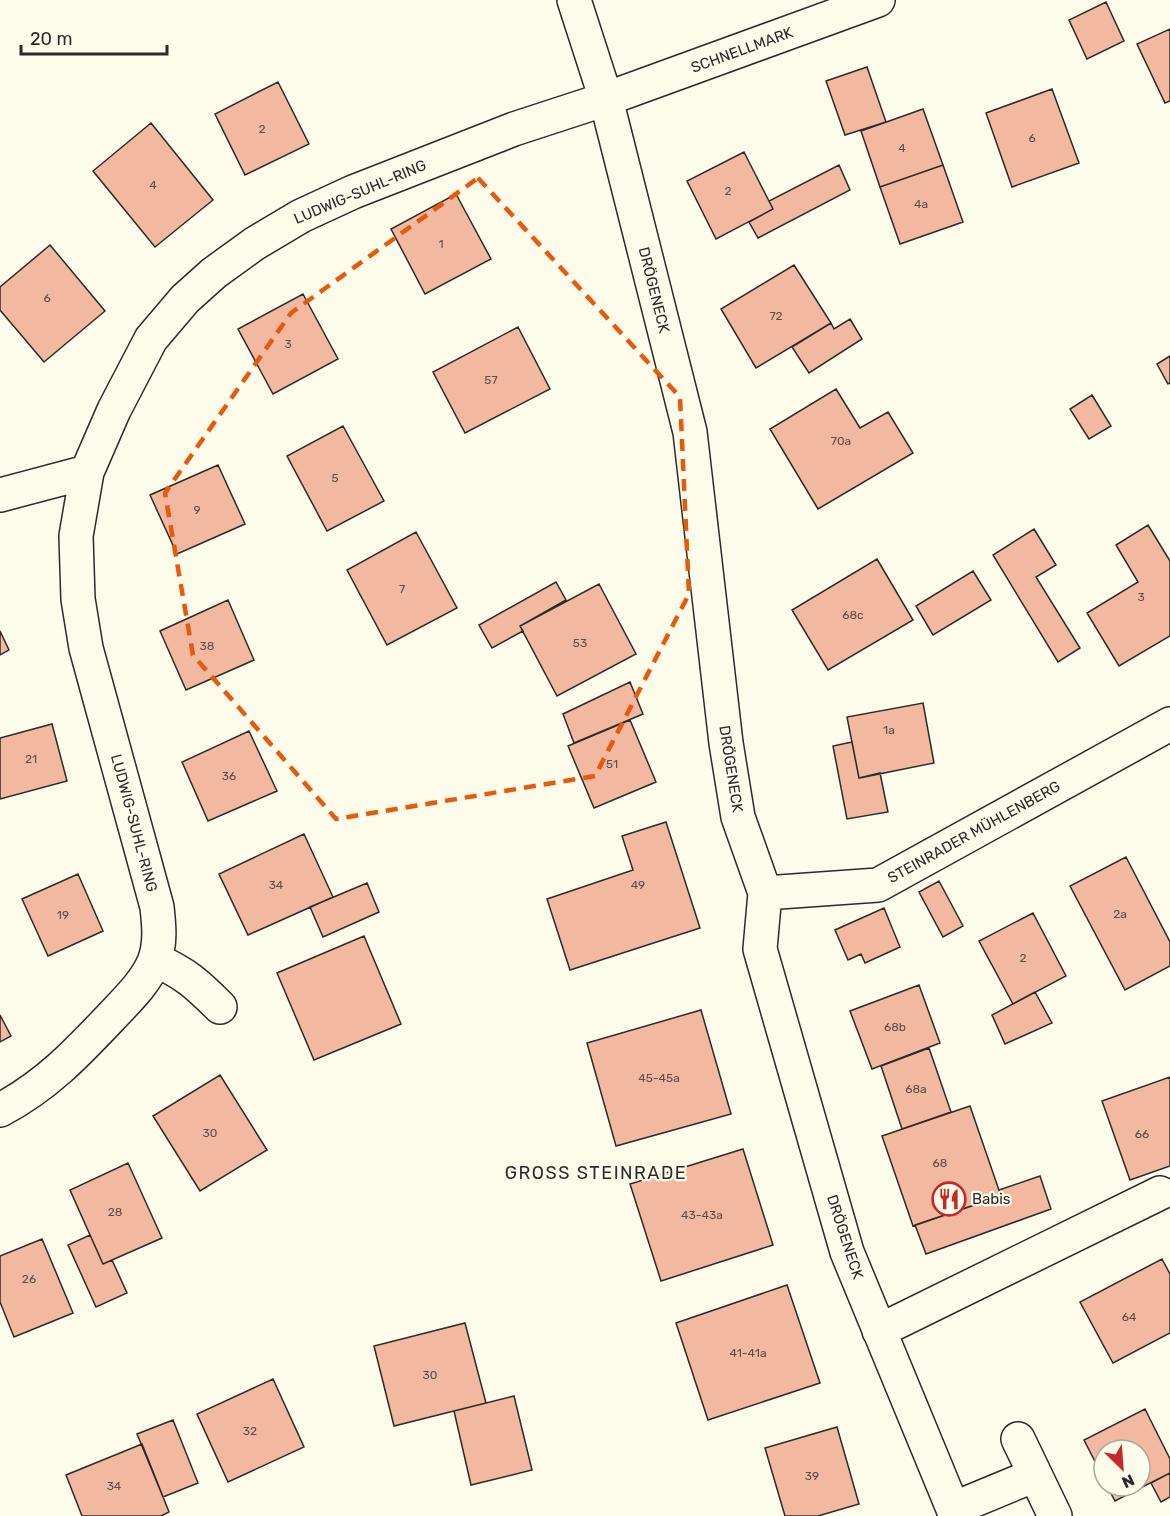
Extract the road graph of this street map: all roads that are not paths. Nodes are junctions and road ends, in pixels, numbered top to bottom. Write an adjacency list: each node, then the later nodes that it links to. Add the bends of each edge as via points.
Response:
1 (574, 0): 3 (street, DRÖGENECK)
2 (878, 0): 3 (street, SCHNELLMARK)
3 (606, 99): 4 (street, LUDWIG-SUHL-RING, via 514,129 353,192 254,244 185,299 151,339); 7 (street, DRÖGENECK, via 690,432 734,796)
4 (87, 472): 5 (street); 8 (street, LUDWIG-SUHL-RING, via 76,536 78,599 86,648 157,907)
5 (0, 495)
6 (1170, 724): 7 (street, STEINRADER MÜHLENBERG, via 878,885)
7 (765, 893): 12 (street, DRÖGENECK, via 760,949 847,1252)
8 (155, 960): 9 (street, via 198,984); 10 (street, LUDWIG-SUHL-RING, via 138,987 58,1070)
9 (220, 1007)
10 (0, 1110)
11 (1160, 1193): 12 (street)
12 (879, 1331): 15 (street, DRÖGENECK)
13 (1018, 1439): 14 (street)
14 (1035, 1475): 15 (street); 16 (street)
15 (955, 1513)
16 (1055, 1516)

